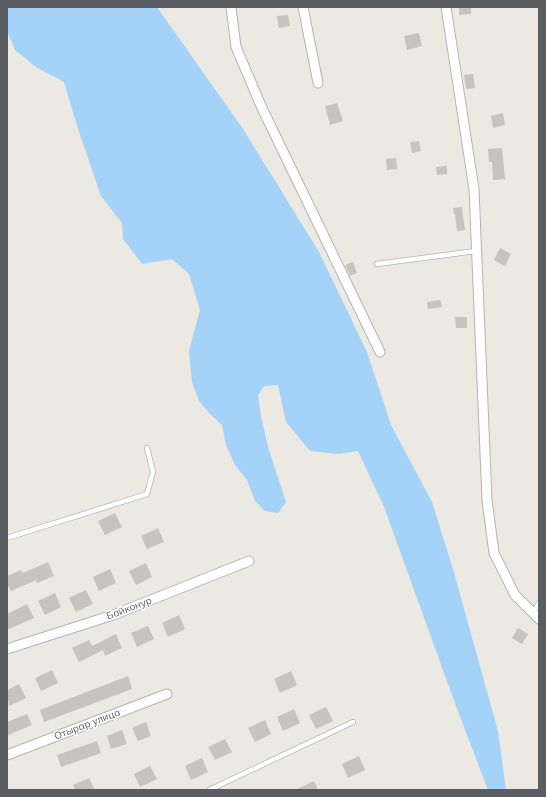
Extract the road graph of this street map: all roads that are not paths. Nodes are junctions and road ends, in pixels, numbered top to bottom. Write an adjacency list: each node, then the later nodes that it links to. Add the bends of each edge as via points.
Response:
1 (231, 7): 7 (street, via 236,47 262,108)
2 (303, 7): 4 (street)
3 (446, 7): 5 (street, via 474,190)
4 (318, 83)
5 (476, 252): 6 (lane); 12 (street, via 487,500 494,554 515,594)
6 (377, 264)
7 (380, 352)
8 (147, 448): 9 (lane, via 153,472 147,494)
9 (7, 538)
10 (249, 561): 13 (street, Байконур, via 113,615)
11 (539, 603): 12 (lane)
12 (536, 616)
13 (7, 649)
14 (167, 694): 16 (street, Отырар улица)
15 (353, 722): 17 (lane)
16 (7, 755)
17 (210, 790)

